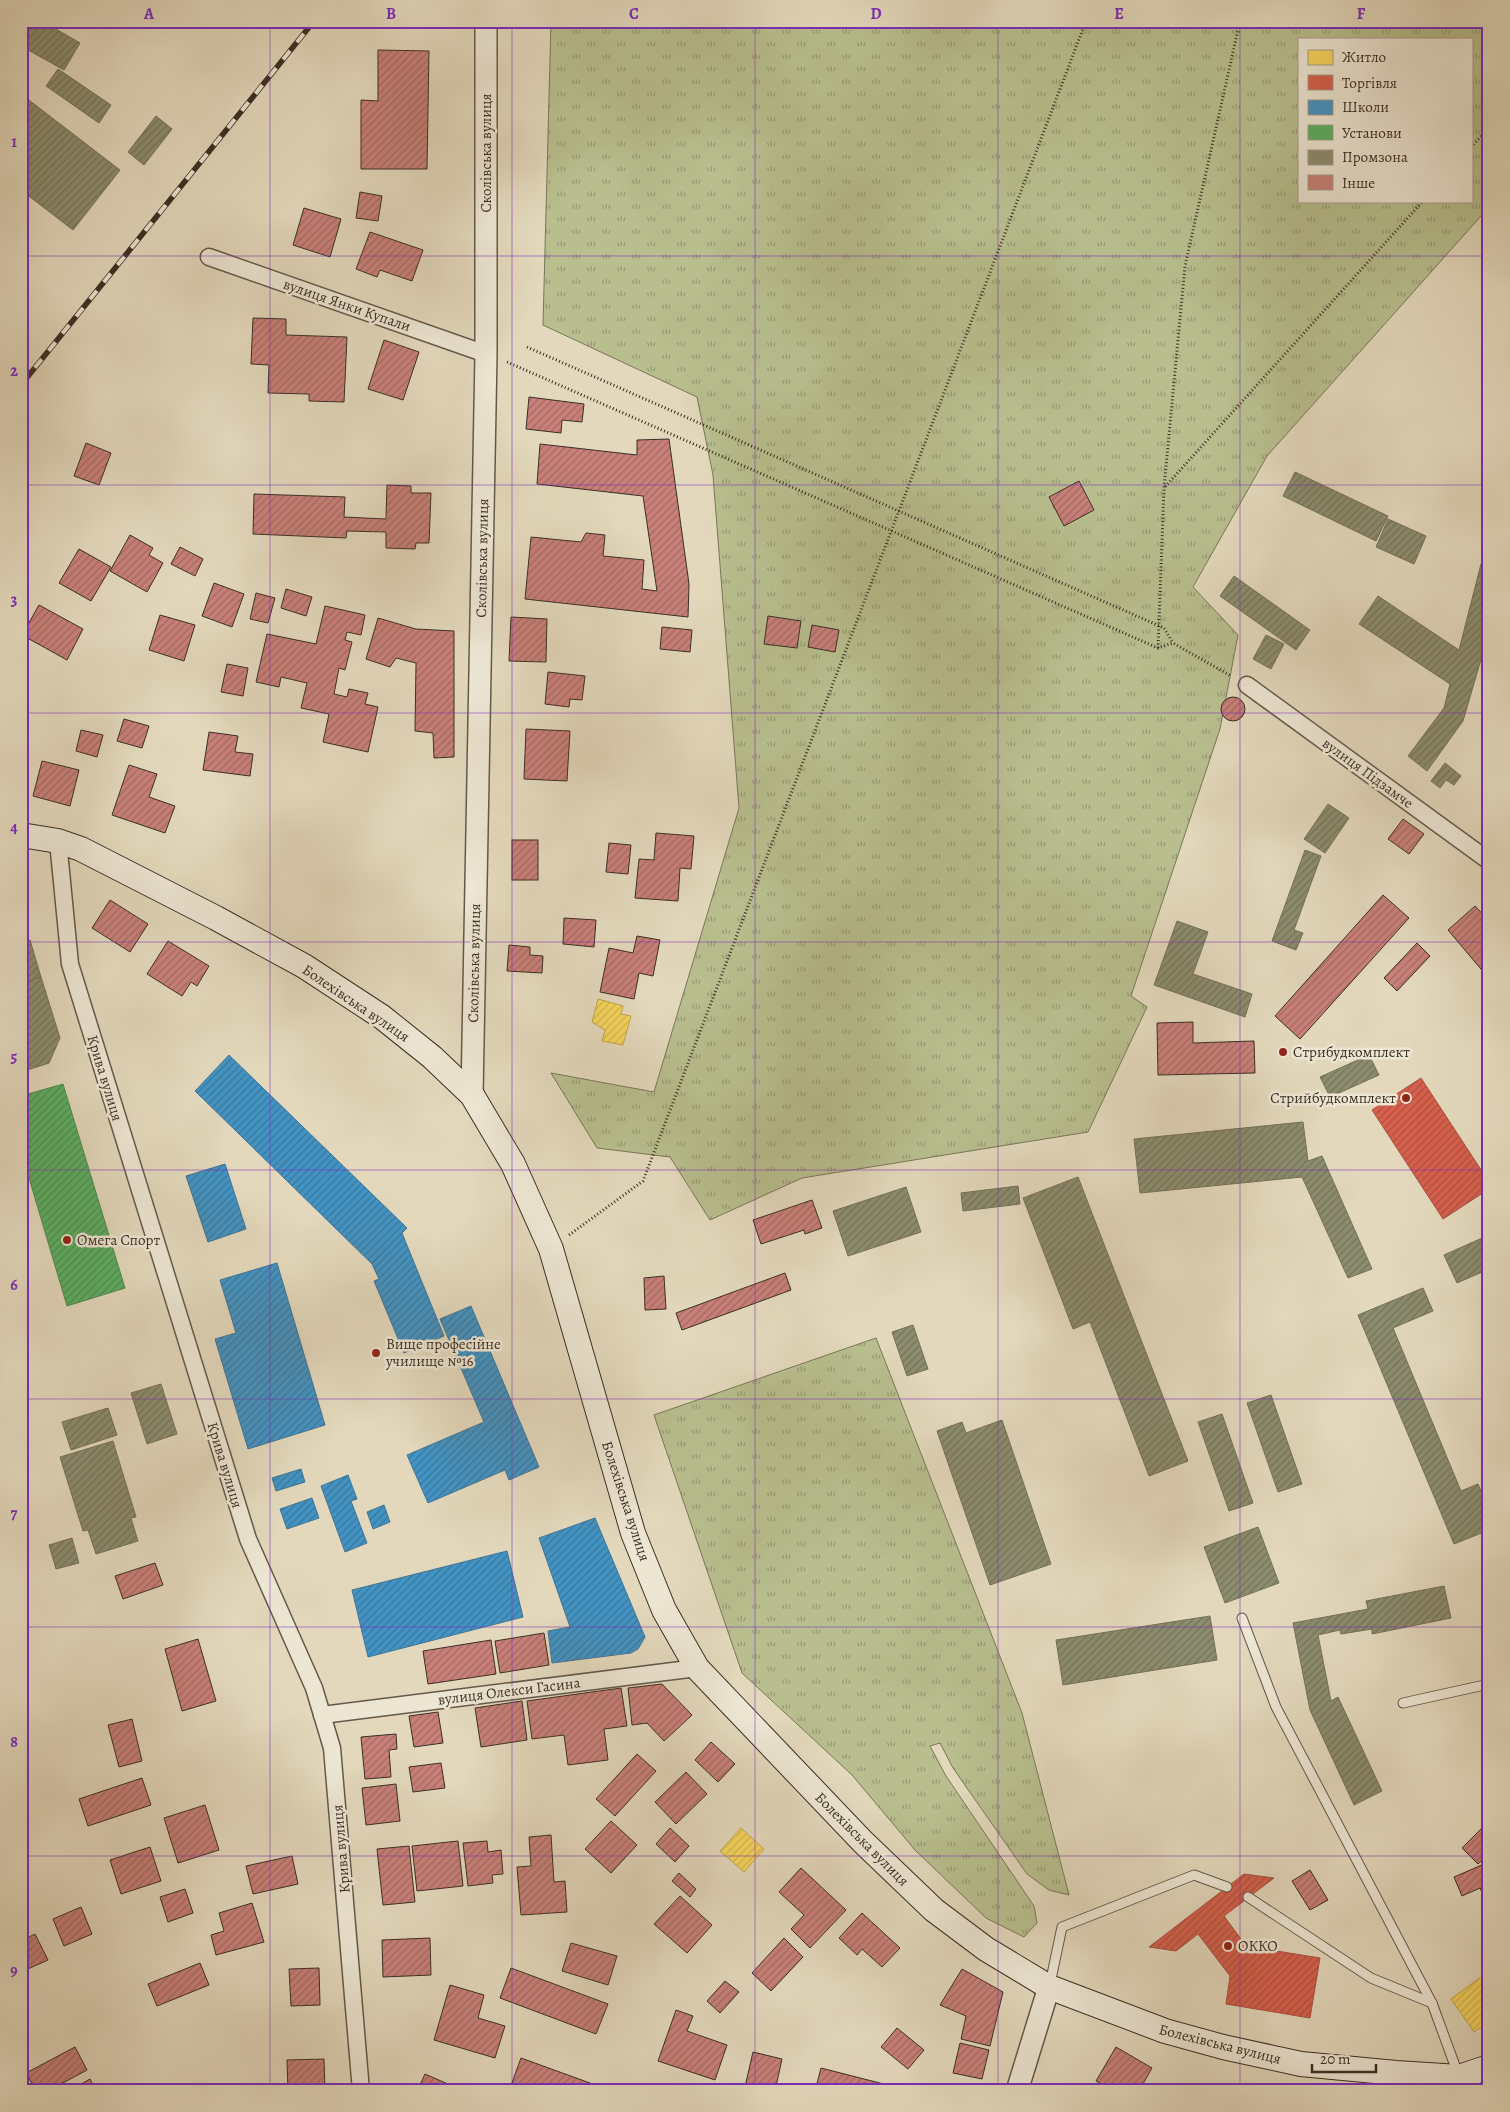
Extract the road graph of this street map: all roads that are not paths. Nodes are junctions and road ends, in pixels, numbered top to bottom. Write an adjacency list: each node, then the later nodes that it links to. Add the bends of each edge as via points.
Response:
1 (486, 21): 3 (street, Сколівська вулиця)
2 (208, 256): 3 (street, вулиця Янки Купали)
3 (486, 354): 8 (street, Сколівська вулиця)
4 (1247, 685): 7 (street, вулиця Підзамче)
5 (21, 835): 6 (main road, Болехівська вулиця)
6 (58, 841): 8 (main road, Болехівська вулиця, via 90,853 304,966 382,1017 432,1057); 13 (street, Крива вулиця, via 70,964 248,1539 314,1688)
7 (1489, 861)
8 (472, 1095): 10 (main road, Болехівська вулиця, via 513,1164 551,1248 633,1533 664,1610)
9 (1242, 1618): 17 (lane, via 1276,1707)
10 (696, 1668): 13 (street, вулиця Олекси Гасина); 16 (main road, Болехівська вулиця, via 863,1842 934,1910 986,1949)
11 (1489, 1684): 12 (lane)
12 (1403, 1703)
13 (322, 1714): 20 (street, Крива вулиця, via 332,1748)
14 (1227, 1887): 16 (lane, via 1194,1875 1062,1927)
15 (1248, 1897): 17 (lane, via 1371,1978)
16 (1049, 1987): 19 (main road, Болехівська вулиця, via 1165,2031 1223,2047 1301,2064 1396,2073); 21 (street)
17 (1432, 2003): 19 (lane)
18 (1489, 2067): 19 (main road)
19 (1461, 2084)
20 (362, 2091)
21 (1017, 2091)

